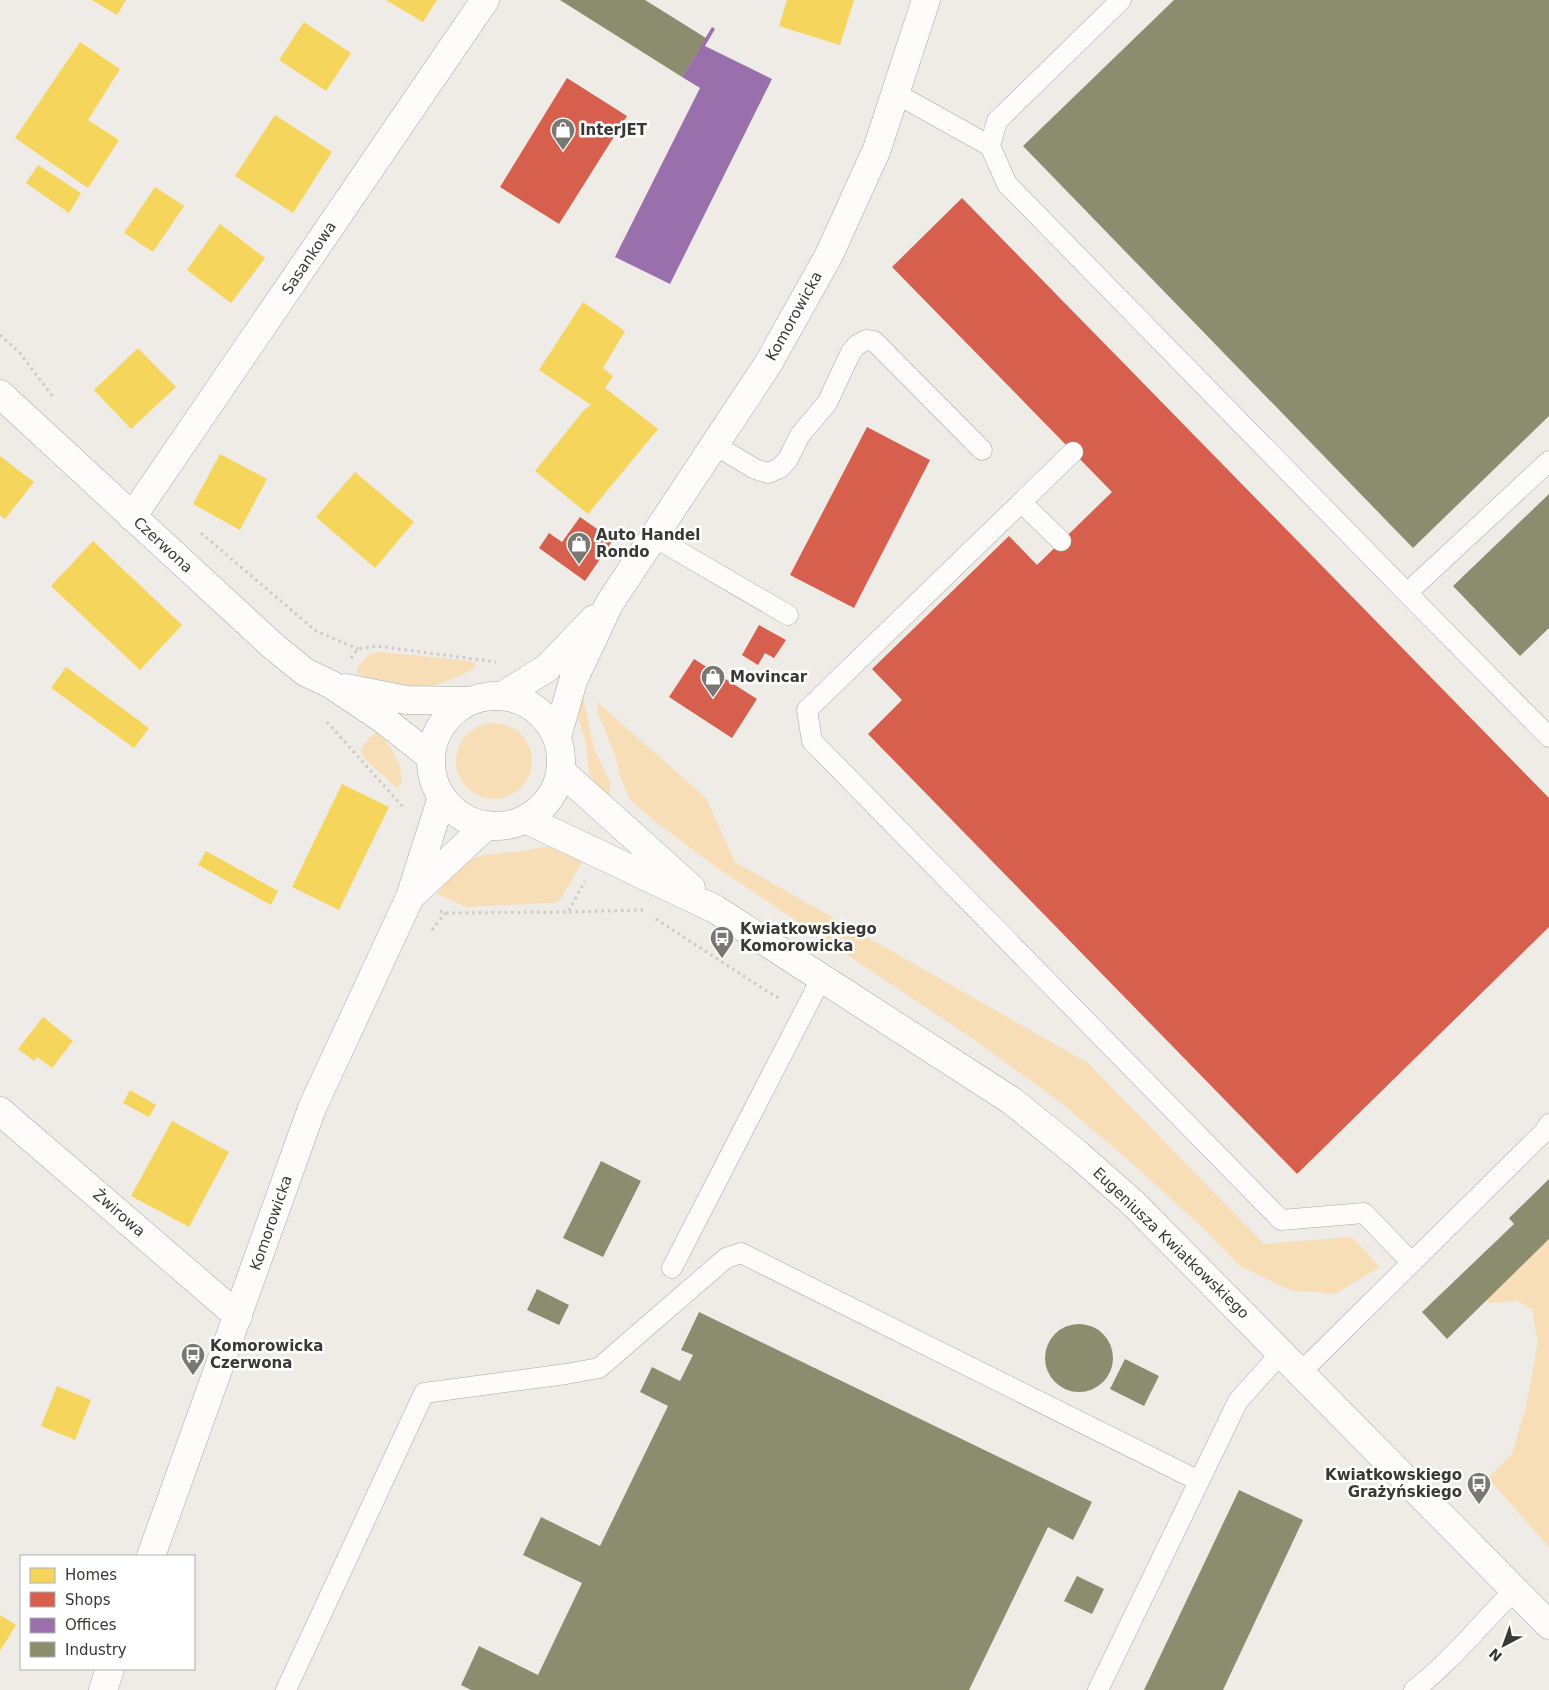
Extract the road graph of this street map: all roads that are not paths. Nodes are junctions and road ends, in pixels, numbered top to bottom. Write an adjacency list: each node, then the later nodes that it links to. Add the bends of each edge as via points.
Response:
1 (485, 0): 12 (street, Sasankowa)
2 (926, 0): 4 (street, Komorowicka)
3 (1121, 0): 5 (lane, via 997,120)
4 (895, 93): 5 (lane); 7 (street, Komorowicka, via 877,149 828,255 768,364)
5 (990, 146): 15 (lane, via 1007,184)
6 (0, 394): 12 (street, Czerwona)
7 (715, 445): 8 (lane, via 755,469 768,473 780,468 800,435 827,403 851,352 866,340 874,341); 13 (street, Komorowicka)
8 (982, 450)
9 (1072, 452): 11 (lane)
10 (1549, 461): 15 (lane)
11 (1021, 502): 14 (lane); 33 (lane, via 806,710 812,741 1281,1220 1364,1213)
12 (132, 517): 18 (street, Czerwona, via 273,646 305,672)
13 (654, 537): 16 (street, Komorowicka); 17 (lane)
14 (1061, 542)
15 (1407, 593): 22 (lane)
16 (609, 604): 19 (street, Komorowicka, via 547,668); 21 (street, Komorowicka, via 573,681)
17 (788, 614)
18 (332, 685): 20 (street, Czerwona, via 406,700); 23 (street, Czerwona)
19 (502, 696): 20 (street, via 485,696); 21 (street, via 535,708)
20 (470, 701): 23 (street, via 455,710 442,724 434,739)
21 (557, 737): 24 (street, via 562,754)
22 (1549, 738)
23 (431, 757): 25 (street, via 433,778)
24 (561, 771): 26 (street, via 554,791 542,808); 29 (street, Eugeniusza Kwiatkowskiego)
25 (442, 797): 27 (street, via 462,816); 28 (street, Komorowicka)
26 (525, 819): 27 (street, via 506,825); 29 (street, Eugeniusza Kwiatkowskiego)
27 (487, 825): 28 (street, Komorowicka)
28 (410, 896): 35 (street, Komorowicka, via 312,1108)
29 (715, 909): 30 (street, Eugeniusza Kwiatkowskiego)
30 (822, 977): 34 (lane); 36 (street, Eugeniusza Kwiatkowskiego, via 1012,1101 1075,1152 1133,1203)
31 (0, 1112): 35 (street, Żwirowa)
32 (1549, 1124): 33 (lane)
33 (1411, 1262): 37 (lane)
34 (672, 1268)
35 (238, 1316): 39 (street, Komorowicka)
36 (1282, 1352): 37 (street, Eugeniusza Kwiatkowskiego); 38 (lane, via 1238,1400)
37 (1301, 1372): 40 (street, Eugeniusza Kwiatkowskiego)
38 (1199, 1481): 44 (lane, via 741,1253 726,1258 599,1368 424,1393); 45 (lane)
39 (151, 1555)
40 (1516, 1590): 41 (street, Eugeniusza Kwiatkowskiego); 46 (lane, via 1433,1675)
41 (1549, 1625)
42 (110, 1670): 43 (street)
43 (103, 1690)
44 (286, 1690)
45 (1098, 1690)
46 (1414, 1690)

